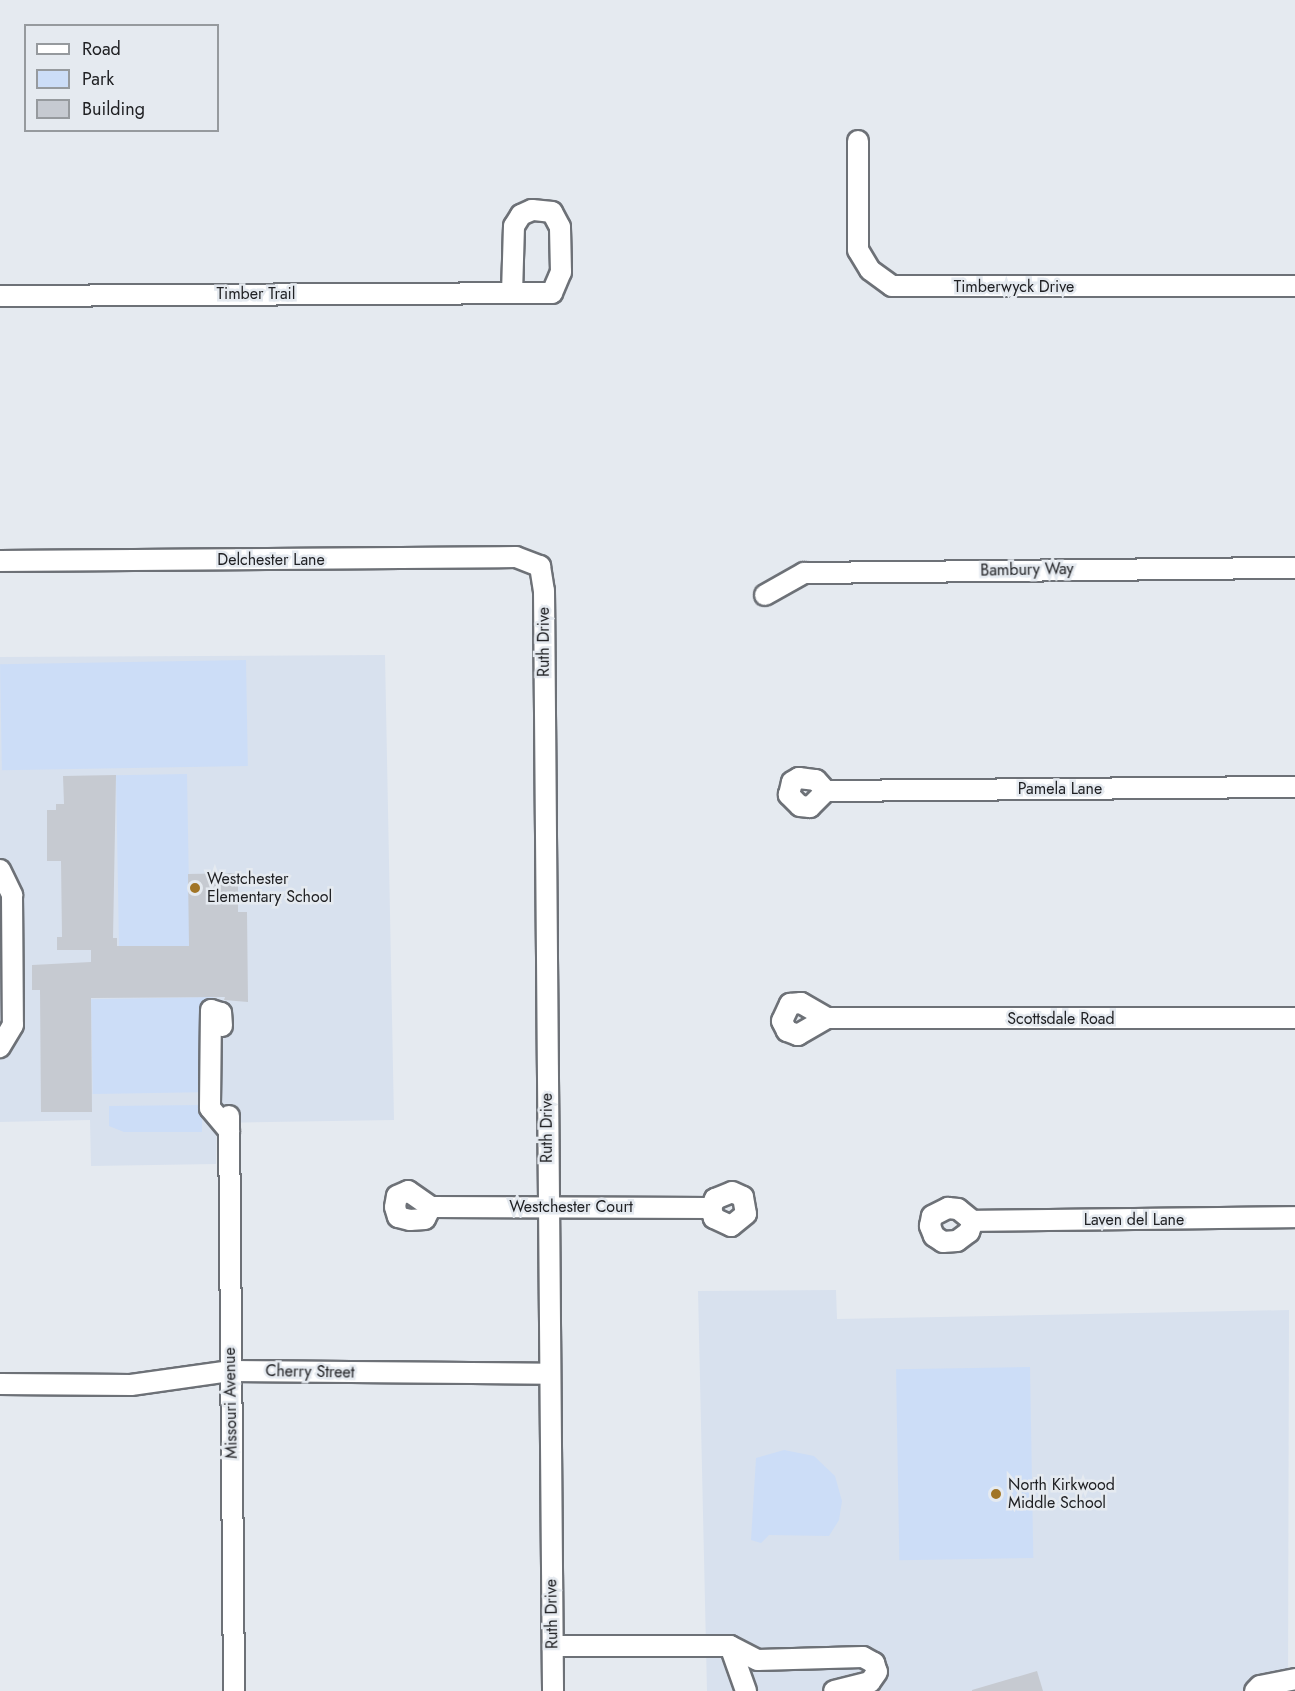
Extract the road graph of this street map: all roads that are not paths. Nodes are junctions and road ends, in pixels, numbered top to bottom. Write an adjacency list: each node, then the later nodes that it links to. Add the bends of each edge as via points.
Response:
1 (858, 141): 2 (street, Timberwyck Drive, via 858,250 870,270 892,286)
2 (1295, 286)
3 (512, 292): 4 (street, Timber Trail)
4 (0, 296)
5 (0, 561): 6 (street, Delchester Lane, via 516,557)
6 (540, 566): 16 (street, Ruth Drive, via 544,591)
7 (1295, 568): 8 (street, Bambury Way, via 804,573)
8 (765, 595)
9 (1295, 788): 10 (street, Pamela Lane)
10 (826, 791)
11 (0, 870): 15 (street, via 12,895 13,1013 8,1040)
12 (827, 1018): 13 (street, Scottsdale Road)
13 (1295, 1018)
14 (222, 1026): 21 (street, Missouri Avenue, via 221,1013 211,1010 210,1108 216,1120 229,1123)
15 (0, 1047)
16 (548, 1206): 17 (street, Westchester Court); 18 (street, Westchester Court); 22 (street, Ruth Drive)
17 (431, 1207)
18 (711, 1208)
19 (1295, 1217): 20 (street, Laven del Lane)
20 (973, 1221)
21 (231, 1371): 22 (street, Cherry Street); 23 (street, Cherry Street, via 131,1385); 28 (street, Missouri Avenue)
22 (549, 1374): 24 (street, Ruth Drive)
23 (0, 1384)
24 (552, 1646): 25 (street); 29 (street, Ruth Drive)
25 (730, 1646): 30 (street); 31 (street, via 758,1660 863,1657 874,1663 877,1672 870,1682)
26 (1295, 1679): 32 (street, via 1260,1686)
27 (1295, 1684): 33 (street)
28 (234, 1691)
29 (553, 1691)
30 (746, 1691)
31 (834, 1691)
32 (1255, 1691)
33 (1283, 1691)

